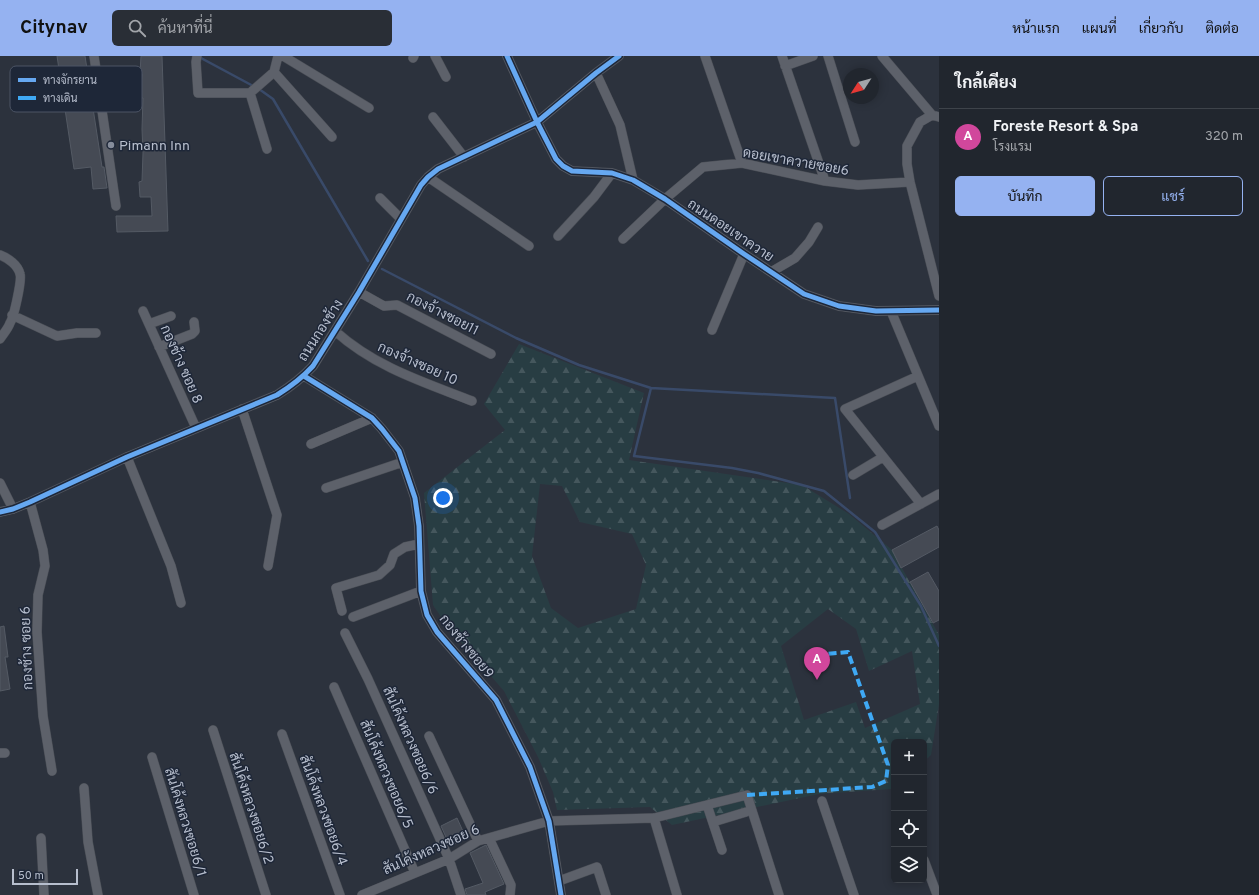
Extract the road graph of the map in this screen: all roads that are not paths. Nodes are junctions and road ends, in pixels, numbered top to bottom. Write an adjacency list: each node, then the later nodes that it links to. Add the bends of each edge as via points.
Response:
1 (94, 56): 13 (street)
2 (197, 56): 18 (street, via 198,93)
3 (278, 56): 15 (street)
4 (283, 56): 19 (street)
5 (435, 56): 17 (street)
6 (507, 56): 23 (street, ถนนดอยเขาควาย)
7 (619, 56): 16 (street, ถนนกองช้าง)
8 (705, 56): 28 (street)
9 (782, 56): 14 (street)
10 (813, 56): 14 (street)
11 (828, 56): 25 (street)
12 (882, 56): 21 (street)
13 (95, 66)
14 (785, 66): 32 (street)
15 (274, 72): 18 (street); 24 (street)
16 (596, 73): 23 (street, ถนนกองช้าง); 31 (street, via 620,124)
17 (446, 77)
18 (250, 93): 26 (street)
19 (369, 108)
20 (102, 112): 36 (street)
21 (936, 116): 33 (street, via 920,122 907,146)
22 (433, 117): 27 (street)
23 (536, 122): 27 (street, ถนนกองช้าง); 29 (street, ถนนดอยเขาควาย, via 556,159 563,166 572,171)
24 (332, 137)
25 (856, 142)
26 (267, 149)
27 (464, 157): 30 (street, ถนนกองช้าง, via 438,169)
28 (742, 164): 32 (street, ดอยเขาควายซอย6); 35 (street, ดอยเขาควายซอย6, via 703,167)
29 (612, 173): 31 (street, ถนนดอยเขาควาย); 39 (street)
30 (428, 177): 37 (street, ถนนกองช้าง); 41 (street)
31 (633, 180): 35 (street, ถนนดอยเขาควาย)
32 (825, 182): 33 (street, ดอยเขาควายซอย6, via 858,186)
33 (910, 182): 46 (street)
34 (380, 198): 37 (street)
35 (665, 199): 40 (street, ดอยเขาควายซอย6); 42 (street, ถนนดอยเขาควาย)
36 (116, 206)
37 (401, 219): 45 (street, ถนนกองช้าง)
38 (818, 227): 44 (street, via 795,258)
39 (558, 236)
40 (623, 239)
41 (529, 246)
42 (744, 254): 44 (street, ถนนดอยเขาควาย); 54 (street)
43 (0, 255): 50 (street, via 17,267 20,273 21,280)
44 (771, 272): 49 (street, ถนนดอยเขาควาย, via 804,294 840,306)
45 (359, 292): 55 (street, ถนนกองช้าง); 59 (street, กองจ้างซอย11, via 384,306 397,305)
46 (939, 296)
47 (939, 310): 49 (street, ถนนดอยเขาควาย)
48 (143, 311): 53 (street, กองช้าง ซอย 8)
49 (890, 311): 61 (street)
50 (13, 312): 56 (street, via 56,336); 57 (street, via 11,322)
51 (171, 316): 53 (street)
52 (194, 322): 58 (street, via 195,331 192,334)
53 (149, 324): 58 (street, กองช้าง ซอย 8)
54 (712, 330)
55 (335, 331): 60 (street, ถนนกองช้าง); 62 (street, กองจ้างซอย 10, via 350,345 397,372)
56 (96, 333)
57 (0, 339)
58 (159, 347): 66 (street, กองช้าง ซอย 8)
59 (491, 354)
60 (304, 376): 63 (street, ถนนกองช้าง, via 277,395); 64 (street, กองช้างซอย9)
61 (918, 376): 65 (street); 69 (street, via 845,409)
62 (472, 401)
63 (242, 409): 66 (street, ถนนกองช้าง); 81 (street, via 277,515)
64 (372, 418): 67 (street); 70 (street, กองช้างซอย9, via 399,451)
65 (939, 426)
66 (196, 428): 68 (street, ถนนกองช้าง)
67 (311, 444)
68 (127, 457): 75 (street, ถนนกองช้าง); 83 (street, via 171,566)
69 (884, 457): 71 (street); 76 (street)
70 (403, 462): 73 (street); 80 (street, กองช้างซอย9, via 416,498)
71 (853, 475)
72 (0, 483): 77 (street)
73 (326, 488)
74 (939, 494): 76 (street)
75 (30, 502): 77 (street, ถนนกองช้าง); 92 (street, กองช้าง ซอย 6, via 43,550 44,566 38,595 37,632 43,716)
76 (921, 504): 79 (street)
77 (13, 509): 78 (street, ถนนกองช้าง)
78 (0, 512)
79 (882, 525)
80 (419, 544): 82 (street, กองช้างซอย9); 84 (street, via 405,547 394,554 390,565 379,575 336,588)
81 (268, 566)
82 (422, 591): 85 (street); 98 (street, กองช้างซอย9, via 427,615 437,632 496,700 530,767)
83 (181, 603)
84 (342, 611)
85 (353, 617)
86 (345, 633): 104 (street, สันโค้งหลวงซอย6/6)
87 (334, 687): 106 (street, สันโค้งหลวงซอย6/5)
88 (213, 730): 112 (street, สันโค้งหลวงซอย6/2)
89 (282, 734): 113 (street, สันโค้งหลวงซอย6/4)
90 (429, 736): 102 (street)
91 (152, 757): 111 (street, สันโค้งหลวงซอย6/1)
92 (52, 771)
93 (84, 788): 110 (street, via 88,842)
94 (822, 802): 121 (street)
95 (707, 805): 97 (street, สันโค้งหลวงซอย 6); 99 (street); 120 (street, สันโค้งหลวงซอย 6, via 747,795)
96 (746, 812): 99 (street)
97 (654, 818): 98 (street, สันโค้งหลวงซอย 6); 119 (street)
98 (549, 822): 101 (street, สันโค้งหลวงซอย 6); 107 (street, กองช้างซอย9)
99 (713, 822): 103 (street)
100 (41, 838): 109 (street)
101 (489, 838): 102 (street, สันโค้งหลวงซอย 6); 116 (street, via 511,885)
102 (478, 841): 104 (street, สันโค้งหลวงซอย 6)
103 (722, 850)
104 (449, 858): 106 (street, สันโค้งหลวงซอย 6); 115 (street, สันโค้งหลวงซอย6/6)
105 (927, 867): 108 (street)
106 (415, 873): 114 (street, สันโค้งหลวงซอย 6)
107 (558, 881): 117 (street, กองช้างซอย9); 118 (street, via 597,867)
108 (937, 891): 122 (street)
109 (44, 895)
110 (98, 895)
111 (194, 895)
112 (266, 895)
113 (340, 895)
114 (362, 895)
115 (461, 895)
116 (510, 895)
117 (562, 895)
118 (606, 895)
119 (677, 895)
120 (779, 895)
121 (854, 895)
122 (926, 895)

